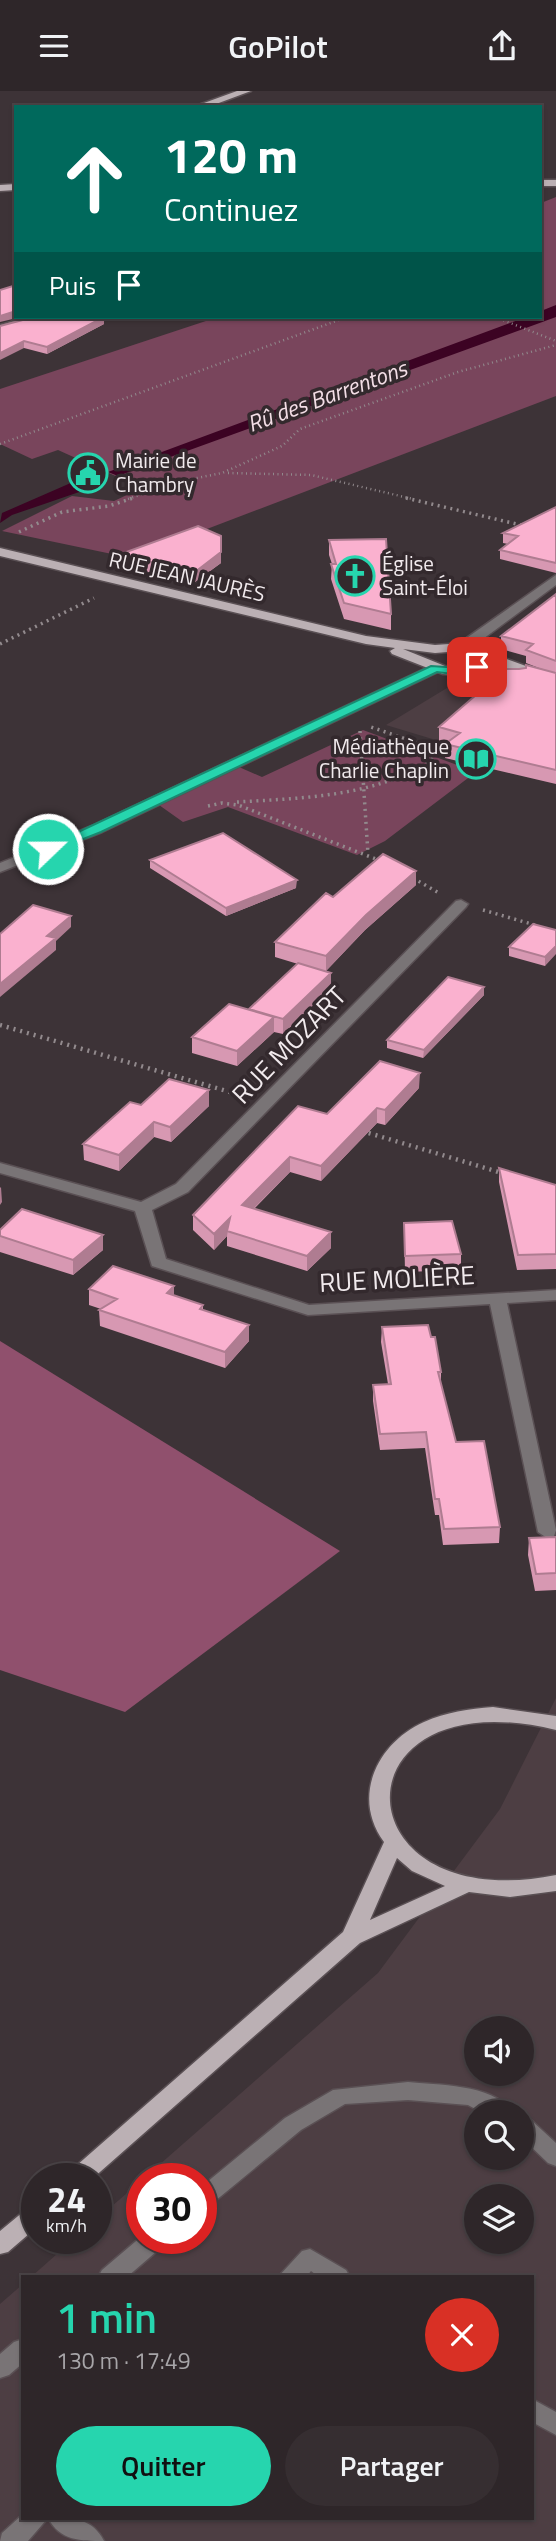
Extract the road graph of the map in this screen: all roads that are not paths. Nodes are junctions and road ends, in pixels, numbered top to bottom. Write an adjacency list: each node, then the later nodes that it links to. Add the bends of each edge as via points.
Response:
1 (246, 91): 2 (main road)
2 (204, 105)
3 (34, 319): 4 (street)
4 (0, 328)
5 (0, 552): 7 (main road, RUE JEAN JAURÈS)
6 (556, 579): 8 (street)
7 (366, 640): 9 (main road); 11 (main road)
8 (463, 647): 9 (main road); 10 (main road)
9 (435, 649): 11 (main road, via 426,655)
10 (480, 655): 12 (main road, via 481,663); 12 (main road, via 556,681)
11 (431, 665): 12 (main road); 13 (street, via 97,829)
12 (469, 670)
13 (0, 868)
14 (461, 904): 16 (street, RUE MOZART, via 182,1188)
15 (0, 1168): 16 (street)
16 (143, 1208): 18 (street, RUE MOLIÈRE, via 158,1262 308,1310)
17 (556, 1295): 18 (street, RUE MOLIÈRE)
18 (498, 1300): 19 (street)
19 (547, 1532)
20 (556, 1706): 21 (main road)
21 (533, 1716): 22 (main road); 23 (main road, via 461,1717 429,1728 403,1745 386,1766 378,1791 380,1817)
22 (556, 1723)
23 (394, 1842): 25 (main road, via 438,1875); 26 (main road)
24 (556, 1884): 25 (main road, via 502,1890)
25 (466, 1885): 26 (main road)
26 (352, 1937): 30 (main road)
27 (477, 2100): 31 (street, via 408,2091 341,2096 293,2124)
28 (534, 2136): 29 (street)
29 (556, 2157)
30 (94, 2163)
31 (217, 2187)
32 (21, 2227): 33 (main road)
33 (0, 2245)
34 (137, 2254): 35 (street)
35 (112, 2275)
36 (292, 2275): 37 (street, via 310,2258)
37 (335, 2275)
38 (21, 2351): 39 (street)
39 (0, 2368)
40 (534, 2410): 41 (street)
41 (556, 2425)
42 (33, 2520): 44 (street)
43 (64, 2520): 45 (street)
44 (11, 2541)
45 (91, 2541)

